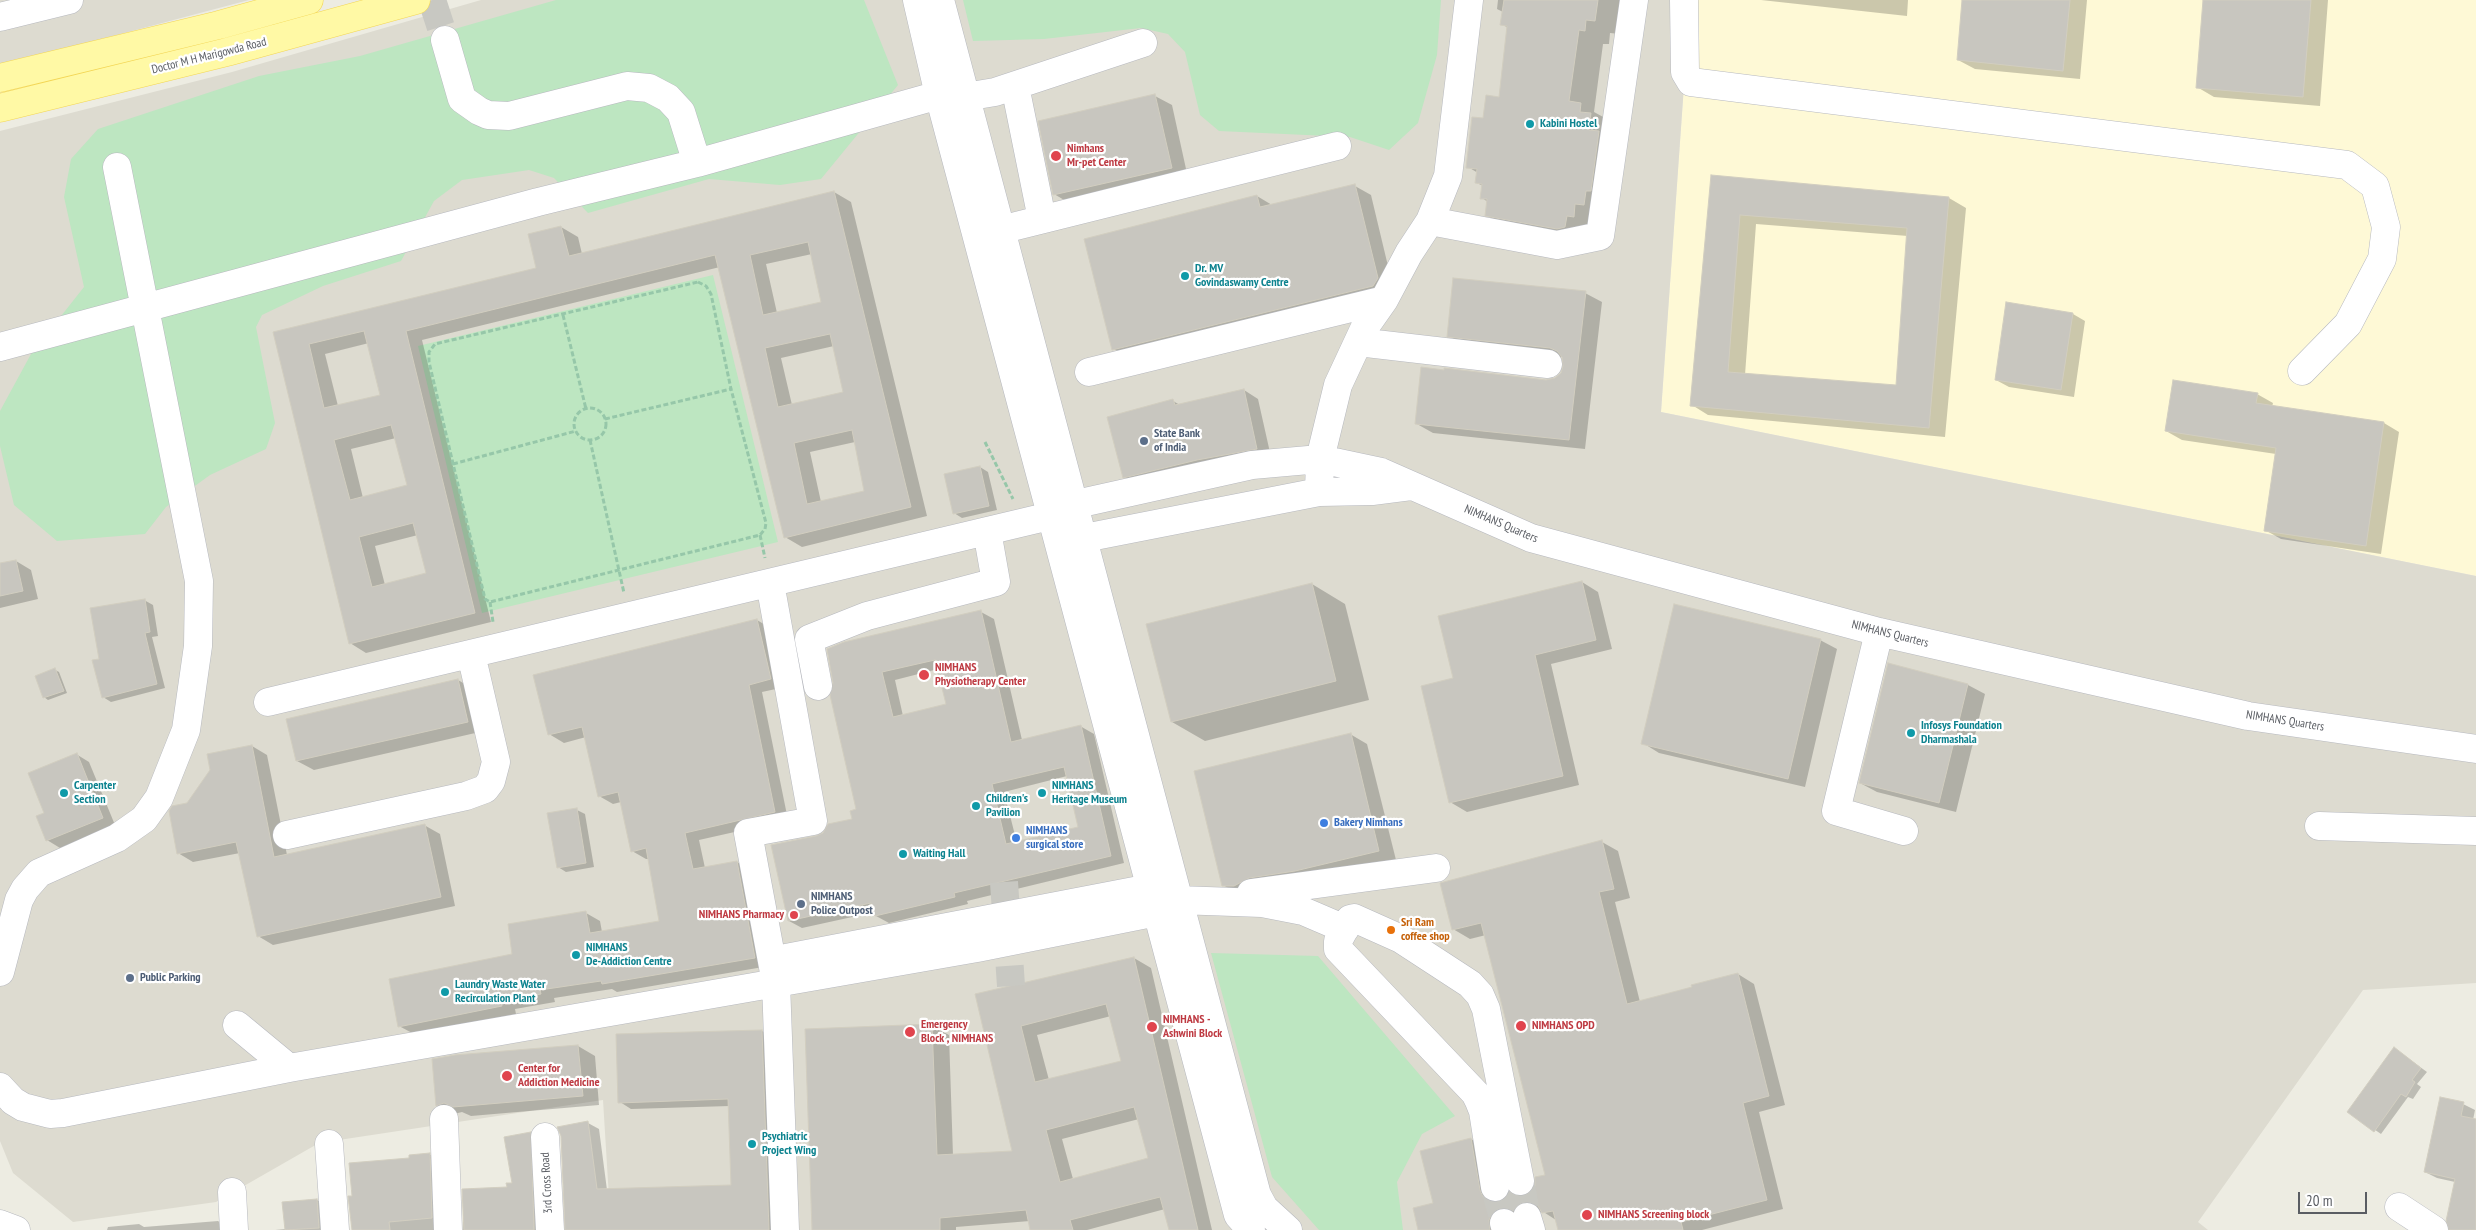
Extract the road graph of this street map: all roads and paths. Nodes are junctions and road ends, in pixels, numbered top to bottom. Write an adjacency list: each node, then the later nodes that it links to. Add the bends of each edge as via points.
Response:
1 (69, 0): 9 (street)
2 (309, 0): 12 (main road)
3 (416, 0): 15 (main road, Doctor M H Marigowda Road, via 227,52)
4 (918, 0): 14 (street)
5 (940, 0): 14 (street)
6 (1469, 0): 20 (street, via 1448,176)
7 (1634, 0): 20 (street, via 1600,236 1556,245)
8 (1684, 0): 28 (street, via 1686,72 1691,82 2347,165 2375,186 2386,227 2382,259 2348,324)
9 (0, 17)
10 (445, 40): 17 (street, via 462,99 479,111 509,116 627,86 649,88 668,98 682,112)
11 (1144, 43): 13 (street)
12 (0, 78)
13 (1015, 86): 14 (street); 19 (street)
14 (952, 96): 17 (street); 21 (street); 40 (street)
15 (0, 108)
16 (1337, 146): 19 (street)
17 (697, 164): 23 (street, via 538,202)
18 (117, 167): 23 (street)
19 (1042, 219): 21 (street)
20 (1430, 221): 22 (street)
21 (1000, 230): 40 (street)
22 (1384, 300): 25 (street); 29 (street)
23 (144, 306): 26 (street); 58 (street, via 199,581 198,646 186,730 160,798 144,819 118,838 39,873 28,885 19,900)
24 (563, 315): 30 (path, via 698,282 711,294); 31 (path); 37 (path, via 435,344 429,352)
25 (1358, 342): 27 (street); 36 (street, via 1338,385)
26 (0, 347)
27 (1548, 364)
28 (2302, 371)
29 (1089, 372)
30 (731, 389): 32 (path); 44 (path, via 765,529 760,535)
31 (586, 409): 32 (path, via 598,410); 33 (path, via 576,418)
32 (605, 419): 34 (path, via 603,434)
33 (576, 432): 34 (path); 37 (path)
34 (590, 440): 44 (path)
35 (985, 442): 41 (path)
36 (1320, 459): 38 (street, NIMHANS Quarters, via 1380,472); 39 (street); 40 (street, NIMHANS Quarters, via 1252,465)
37 (453, 464): 44 (path, via 482,594 490,602)
38 (1415, 486): 39 (street); 46 (street, NIMHANS Quarters, via 1530,538)
39 (1319, 492): 43 (street)
40 (1061, 511): 41 (street, NIMHANS Quarters); 43 (street)
41 (1024, 522): 42 (street, NIMHANS Quarters)
42 (987, 531): 45 (street, NIMHANS Quarters); 48 (street, via 996,582 867,616 809,638)
43 (1070, 540): 56 (street)
44 (620, 570)
45 (770, 583): 47 (street, NIMHANS Quarters); 59 (street, via 813,821 748,834)
46 (1879, 632): 50 (street, NIMHANS Quarters, via 2248,716); 52 (street, via 1836,811)
47 (471, 654): 49 (street, NIMHANS Quarters); 54 (street, via 496,762 491,781 485,789 466,796)
48 (818, 686)
49 (268, 702)
50 (2476, 749)
51 (2319, 826): 53 (street)
52 (1904, 831)
53 (2476, 831)
54 (287, 835)
55 (1436, 868): 56 (street)
56 (1169, 896): 57 (street, via 1262,903 1303,910); 59 (street, via 786,958); 75 (street, via 1238,1215); 76 (street, via 1257,1195 1264,1208)
57 (1345, 929): 57 (street, via 1338,941 1338,949 1475,1093 1508,1184 1488,1018 1480,995 1470,984 1401,939 1354,918)
58 (0, 972)
59 (783, 981): 61 (street); 74 (street)
60 (237, 1025): 61 (street)
61 (289, 1068): 62 (street, via 50,1114 23,1107)
62 (0, 1088)
63 (444, 1119): 72 (street)
64 (545, 1137): 73 (street, 3rd Cross Road)
65 (330, 1144): 71 (street)
66 (232, 1192): 70 (street)
67 (2399, 1207): 77 (street)
68 (0, 1224): 69 (street)
69 (16, 1230)
70 (234, 1230)
71 (335, 1230)
72 (448, 1230)
73 (550, 1230)
74 (785, 1230)
75 (1251, 1230)
76 (1288, 1230)
77 (2434, 1230)

